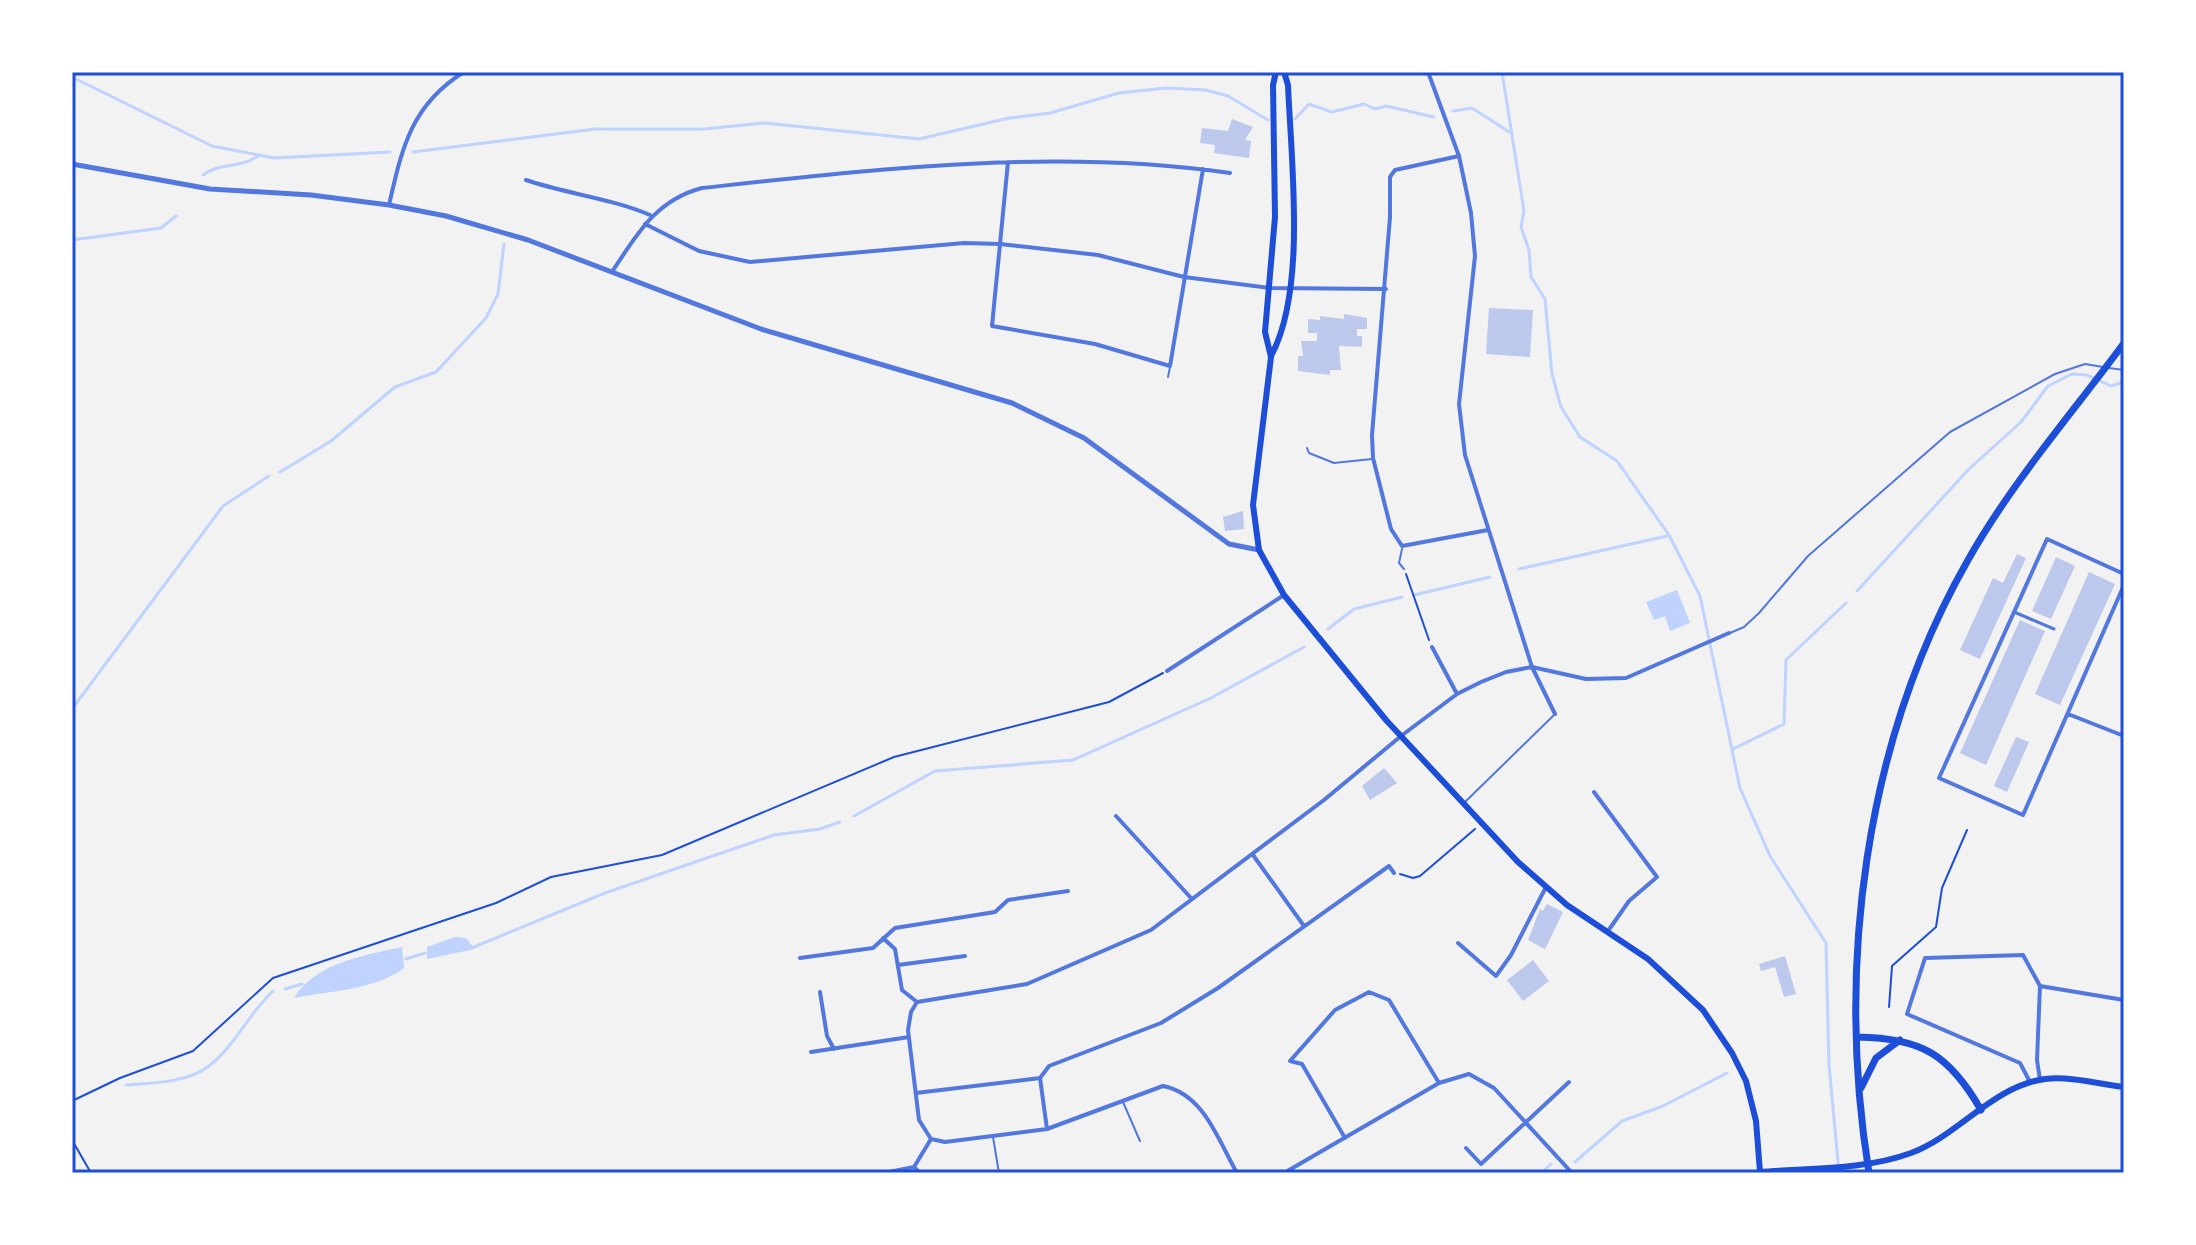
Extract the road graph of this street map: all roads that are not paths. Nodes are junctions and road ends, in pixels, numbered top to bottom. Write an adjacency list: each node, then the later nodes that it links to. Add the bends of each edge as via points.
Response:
1 (464, 72): 11 (street, via 432,97 411,126)
2 (1276, 72): 17 (main road)
3 (1284, 72): 19 (main road, via 1292,204)
4 (1428, 72): 5 (street)
5 (1459, 156): 18 (street, via 1395,170 1390,177); 27 (street, via 1475,256 1459,404 1465,455)
6 (1008, 162): 8 (street, via 1113,161); 12 (street, via 834,172 702,188 671,199); 14 (street)
7 (72, 164): 11 (street, via 210,189)
8 (1203, 169): 9 (street); 16 (street)
9 (1230, 173)
10 (526, 180): 12 (street, via 624,204)
11 (389, 205): 15 (street, via 528,240)
12 (651, 216): 13 (street)
13 (645, 224): 14 (street, via 699,251 750,262); 15 (street)
14 (1000, 244): 16 (street, via 1098,255); 22 (street, via 992,326 1095,344)
15 (612, 272): 29 (street, via 761,329 1001,398 1046,417 1139,476 1229,544)
16 (1184, 277): 17 (street); 22 (street)
17 (1270, 288): 19 (street); 21 (main road, via 1265,332)
18 (1386, 289): 19 (street); 26 (street)
19 (1289, 290): 21 (main road, via 1284,333)
20 (2122, 346): 65 (main road, via 1969,557 1910,684 1870,850)
21 (1271, 357): 29 (main road, via 1253,505)
22 (1170, 366): 24 (lane)
23 (2124, 370): 36 (lane, via 2073,367 1950,432 1808,556 1744,627)
24 (1168, 377)
25 (1307, 448): 26 (lane, via 1334,463)
26 (1373, 458): 28 (street, via 1391,529)
27 (1489, 529): 28 (street); 38 (street)
28 (1402, 546): 30 (lane, via 1399,563)
29 (1259, 550): 33 (main road)
30 (1404, 569)
31 (2124, 574): 34 (street, via 2047,539)
32 (2124, 585): 42 (street)
33 (1284, 595): 39 (street); 43 (main road)
34 (2014, 612): 35 (street); 42 (street, via 1939,778 2023,815)
35 (2054, 629)
36 (1729, 633): 38 (street, via 1626,678 1586,679)
37 (1432, 647): 40 (street)
38 (1532, 667): 40 (street, via 1506,672); 41 (street)
39 (1167, 671)
40 (1457, 694): 43 (street)
41 (1555, 714): 46 (lane)
42 (2068, 714): 44 (street)
43 (1401, 736): 46 (main road); 48 (street)
44 (2124, 736)
45 (1594, 792): 54 (street, via 1657,877 1629,901)
46 (1464, 804): 50 (main road)
47 (1116, 816): 52 (street)
48 (1253, 855): 52 (street); 53 (street)
49 (1394, 873): 53 (street, via 1389,866)
50 (1546, 887): 54 (main road); 56 (street, via 1496,976)
51 (1068, 891): 55 (street, via 1008,900 995,912 895,928)
52 (1191, 898): 63 (street, via 1142,935 1051,975 1000,991)
53 (1304, 926): 71 (street, via 1161,1023 1049,1066)
54 (1608, 931): 95 (main road, via 1690,996 1732,1053 1752,1101)
55 (883, 938): 58 (street, via 873,948); 59 (street, via 895,949)
56 (1458, 943)
57 (965, 956): 59 (street)
58 (800, 958)
59 (898, 965): 63 (street, via 902,990)
60 (2040, 986): 62 (street); 69 (street); 70 (street, via 2023,955 1925,958 1907,1014)
61 (820, 992): 67 (street)
62 (2124, 1000)
63 (917, 1002): 64 (street, via 908,1021)
64 (909, 1037): 67 (street); 78 (street)
65 (1858, 1037): 66 (main road); 77 (main road)
66 (1900, 1040): 77 (main road, via 1876,1058); 80 (main road, via 1939,1057)
67 (834, 1049): 68 (street)
68 (811, 1052)
69 (2037, 1063): 70 (street); 72 (street)
70 (2025, 1066): 75 (street)
71 (1040, 1078): 78 (street); 82 (street)
72 (2040, 1080): 75 (main road); 76 (main road)
73 (1569, 1082): 81 (street)
74 (1439, 1083): 81 (street, via 1469,1074 1494,1088); 84 (street); 84 (street, via 1389,1000 1369,992 1347,1002 1290,1061 1302,1064)
75 (2030, 1083): 80 (main road)
76 (2124, 1087)
77 (1860, 1090): 96 (main road)
78 (916, 1093): 85 (street, via 921,1128)
79 (1122, 1101): 82 (street); 86 (lane); 92 (street, via 1151,1089 1178,1089 1201,1109)
80 (1981, 1110): 95 (main road, via 1934,1142 1897,1157)
81 (1525, 1123): 87 (street, via 1481,1164); 94 (street)
82 (1047, 1129): 83 (street)
83 (993, 1136): 85 (street); 91 (lane)
84 (1345, 1138): 93 (street)
85 (931, 1139): 88 (street)
86 (1140, 1141)
87 (1466, 1148)
88 (914, 1167): 89 (street); 90 (street)
89 (884, 1173)
90 (920, 1173)
91 (999, 1173)
92 (1237, 1173)
93 (1284, 1173)
94 (1572, 1173)
95 (1758, 1173)
96 (1869, 1173)

